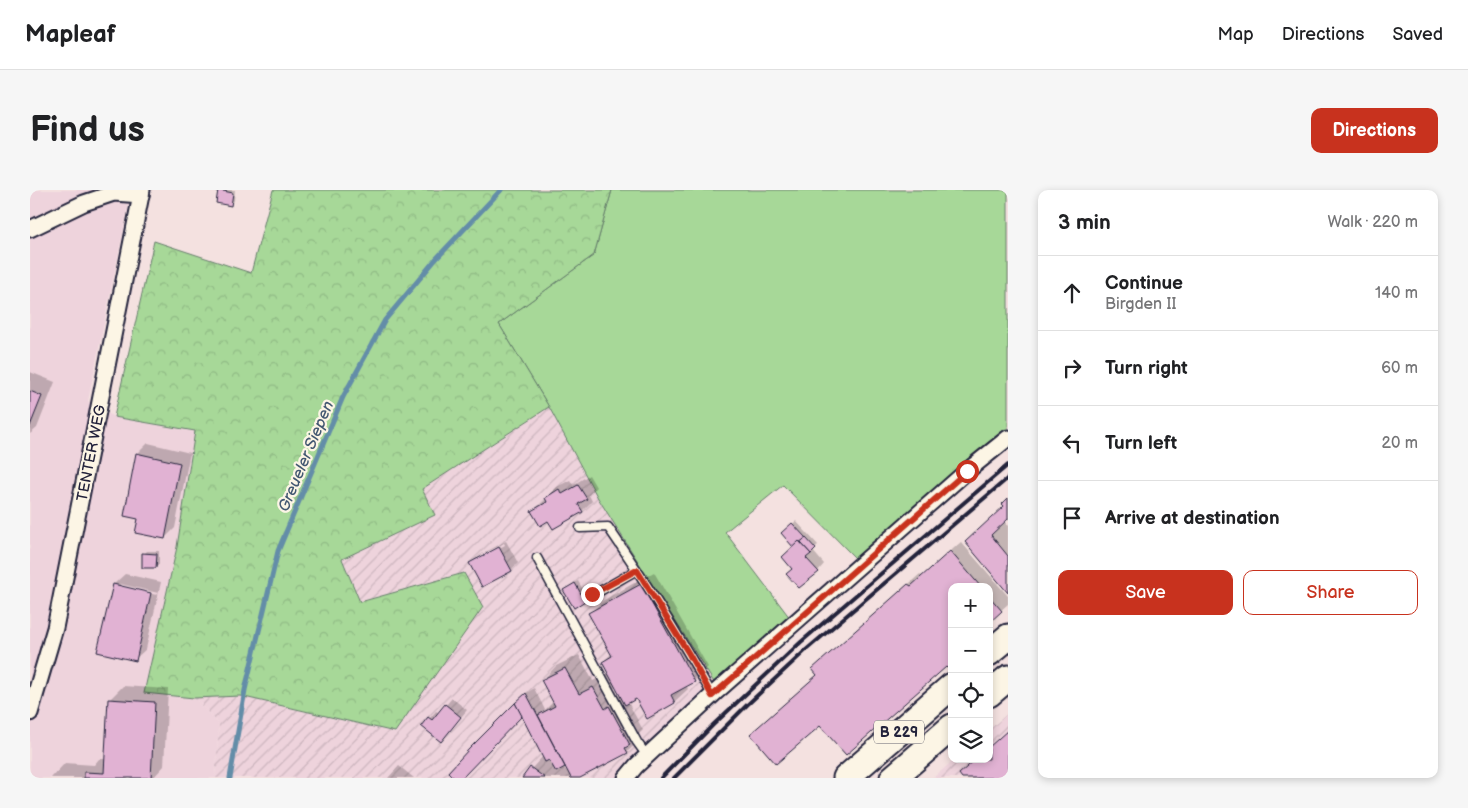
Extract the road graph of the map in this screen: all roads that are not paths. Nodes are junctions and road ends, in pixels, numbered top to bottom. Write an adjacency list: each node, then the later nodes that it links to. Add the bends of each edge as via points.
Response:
1 (142, 193): 2 (street, via 114,193); 14 (street, TENTER WEG, via 57,618)
2 (30, 229)
3 (1008, 438): 13 (street)
4 (580, 528): 6 (lane, via 608,527)
5 (537, 558): 16 (lane)
6 (637, 570): 7 (lane); 13 (lane)
7 (592, 594)
8 (1008, 637): 9 (main road)
9 (993, 650)
10 (1008, 678): 12 (main road)
11 (948, 689): 18 (main road, B 229)
12 (993, 691)
13 (712, 696): 16 (street)
14 (30, 713)
15 (948, 730): 19 (main road, B 229)
16 (647, 756): 17 (street)
17 (626, 778)
18 (846, 778)
19 (893, 778)

